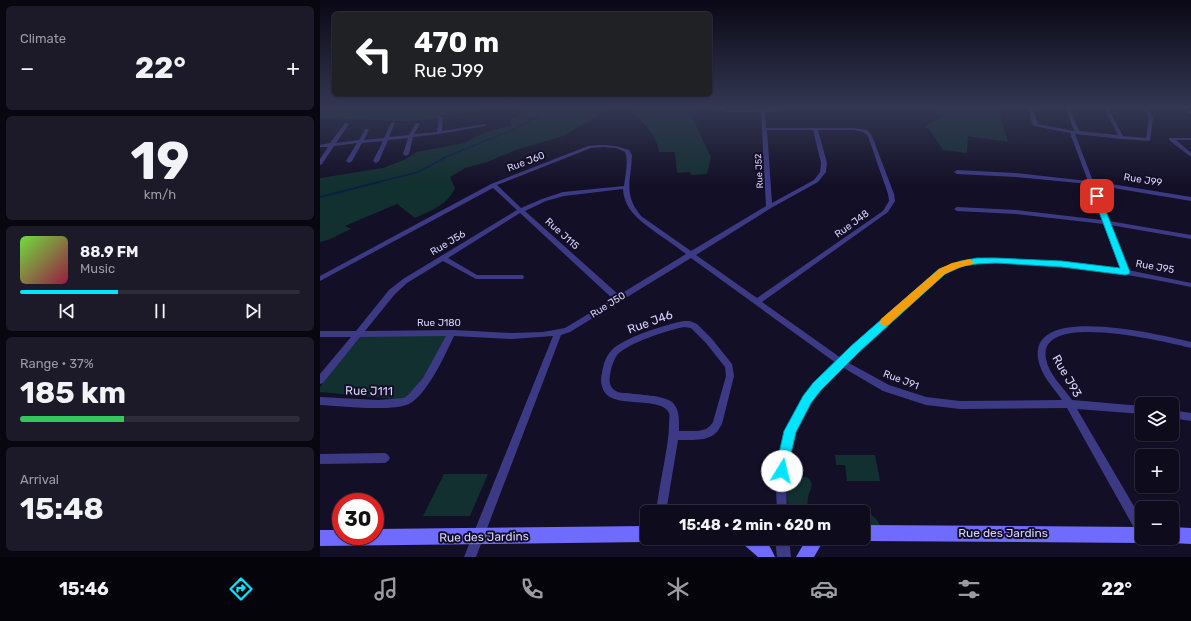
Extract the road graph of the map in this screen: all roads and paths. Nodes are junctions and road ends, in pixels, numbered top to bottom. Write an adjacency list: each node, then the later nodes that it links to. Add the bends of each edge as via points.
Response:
1 (340, 134): 17 (street)
2 (365, 134): 16 (street)
3 (388, 134): 14 (street)
4 (430, 134): 12 (street)
5 (765, 134): 29 (street, Rue J52)
6 (816, 134): 29 (street, Rue J50, via 824,163 823,172 816,181)
7 (868, 134): 41 (street, Rue J48, via 891,194 890,206 844,242)
8 (1075, 134): 25 (street)
9 (1090, 134): 13 (street)
10 (1120, 134): 13 (street)
11 (1149, 134): 13 (street, via 1148,140)
12 (412, 136): 14 (street); 19 (street)
13 (1122, 138)
14 (386, 139): 16 (street); 22 (street)
15 (1191, 139): 20 (street, via 1171,139)
16 (361, 142): 17 (street); 21 (street)
17 (332, 145): 18 (street); 23 (street)
18 (320, 146)
19 (406, 154)
20 (1191, 155)
21 (349, 160)
22 (376, 161)
23 (320, 163)
24 (957, 172): 25 (street, Rue J99)
25 (1092, 182): 28 (street, Rue J99); 32 (street)
26 (493, 185): 27 (street, Rue J60, via 584,150 602,146 627,151 629,160); 31 (street, Rue J115); 38 (street, Rue J60)
27 (625, 187): 31 (street, Rue J56, via 563,194); 34 (street, Rue J60, via 628,200 636,213)
28 (1191, 199)
29 (769, 207): 34 (street, Rue J50)
30 (957, 209): 32 (street, via 1022,212)
31 (522, 210): 35 (street, Rue J56); 40 (street, Rue J115)
32 (1107, 222): 33 (street); 36 (street)
33 (1191, 237)
34 (691, 254): 40 (street, Rue J50); 41 (street, Rue J91)
35 (443, 258): 37 (street, via 476,277); 45 (street, Rue J56, via 398,286)
36 (1125, 272): 39 (street, Rue J95); 47 (street, Rue J95, via 1020,261 977,261 955,265 933,278)
37 (521, 277)
38 (320, 279)
39 (1191, 285)
40 (617, 298): 43 (street, Rue J50, via 567,330)
41 (756, 302): 47 (street, Rue J91)
42 (452, 333): 43 (street, Rue J180); 45 (street, Rue J180); 49 (street, Rue J111, via 421,388 405,402)
43 (558, 333): 65 (street)
44 (320, 334): 45 (street, Rue J180)
45 (356, 334): 48 (street, Rue J56)
46 (1191, 345): 50 (street, Rue J93, via 1096,329 1057,332 1045,341 1041,352 1042,359 1045,368)
47 (842, 362): 50 (street, Rue J91, via 886,388 926,400 960,405); 58 (street, Rue J95, via 807,399 790,431 782,471)
48 (320, 380)
49 (320, 401)
50 (1070, 404): 51 (street, Rue J91); 59 (street, Rue J93)
51 (1135, 409)
52 (1179, 415): 53 (street)
53 (1191, 417)
54 (674, 435): 54 (street, Rue J46, via 704,435 714,430 730,376 726,362 697,329 687,324 672,326 622,346 610,360 605,383 611,393 617,396 660,401 669,405 674,413); 57 (street, Rue J46)
55 (385, 458): 56 (street)
56 (320, 459)
57 (662, 505)
58 (782, 505)
59 (1135, 519)
60 (870, 533): 62 (main road, Rue des Jardins)
61 (640, 534): 65 (main road, Rue des Jardins)
62 (1135, 534)
63 (1179, 535): 64 (main road)
64 (1191, 536)
65 (478, 537): 66 (main road, Rue des Jardins); 70 (street)
66 (320, 538)
67 (757, 545): 71 (main road)
68 (783, 545): 72 (street)
69 (812, 545): 73 (main road)
70 (470, 557)
71 (767, 557)
72 (784, 557)
73 (804, 557)

